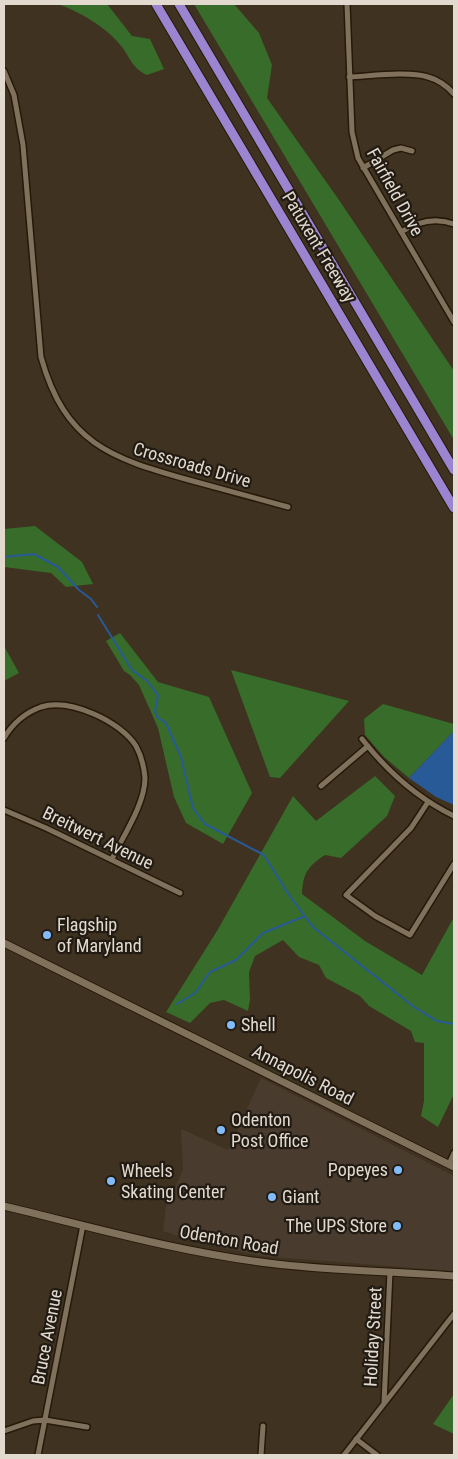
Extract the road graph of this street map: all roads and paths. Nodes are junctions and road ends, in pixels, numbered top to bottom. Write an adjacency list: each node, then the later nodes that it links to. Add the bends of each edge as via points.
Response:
1 (156, 4): 14 (highway, Patuxent Freeway)
2 (179, 4): 12 (highway, Patuxent Freeway)
3 (347, 4): 5 (street, Fairfield Drive)
4 (4, 71): 13 (street, Crossroads Drive, via 14,95 23,145 41,357 51,390 66,415 94,443 127,461)
5 (350, 77): 6 (street, via 428,76 442,82); 8 (street, Fairfield Drive, via 354,145)
6 (454, 94)
7 (412, 151): 8 (street, via 393,150)
8 (363, 168): 10 (street, Fairfield Drive)
9 (454, 224): 10 (street, via 441,220 422,221)
10 (401, 232): 11 (street, Fairfield Drive)
11 (454, 322)
12 (454, 470)
13 (288, 507)
14 (454, 508)
15 (4, 738): 22 (street, via 25,714 57,705 73,707 105,720 129,737 140,754 145,779 140,803)
16 (362, 739): 17 (street)
17 (368, 746): 18 (street); 19 (street, via 403,783)
18 (321, 786)
19 (428, 802): 21 (street); 23 (street, via 411,828 346,895 410,935)
20 (4, 810): 22 (street, Breitwert Avenue)
21 (454, 816)
22 (112, 859): 24 (street, Breitwert Avenue)
23 (454, 864)
24 (180, 893)
25 (4, 943): 27 (main road, Annapolis Road)
26 (454, 1153): 27 (street)
27 (451, 1165)
28 (4, 1206): 29 (main road, Odenton Road)
29 (83, 1225): 30 (main road, Odenton Road, via 220,1256); 34 (street, Bruce Avenue)
30 (390, 1272): 31 (main road, Odenton Road); 33 (street, Holiday Street)
31 (454, 1276)
32 (454, 1314): 33 (street)
33 (384, 1404): 38 (street)
34 (45, 1420): 36 (street); 37 (street); 39 (street, Bruce Avenue)
35 (263, 1426): 40 (street)
36 (87, 1427)
37 (4, 1431)
38 (356, 1439): 41 (street); 42 (street)
39 (38, 1455)
40 (261, 1455)
41 (344, 1455)
42 (377, 1455)

